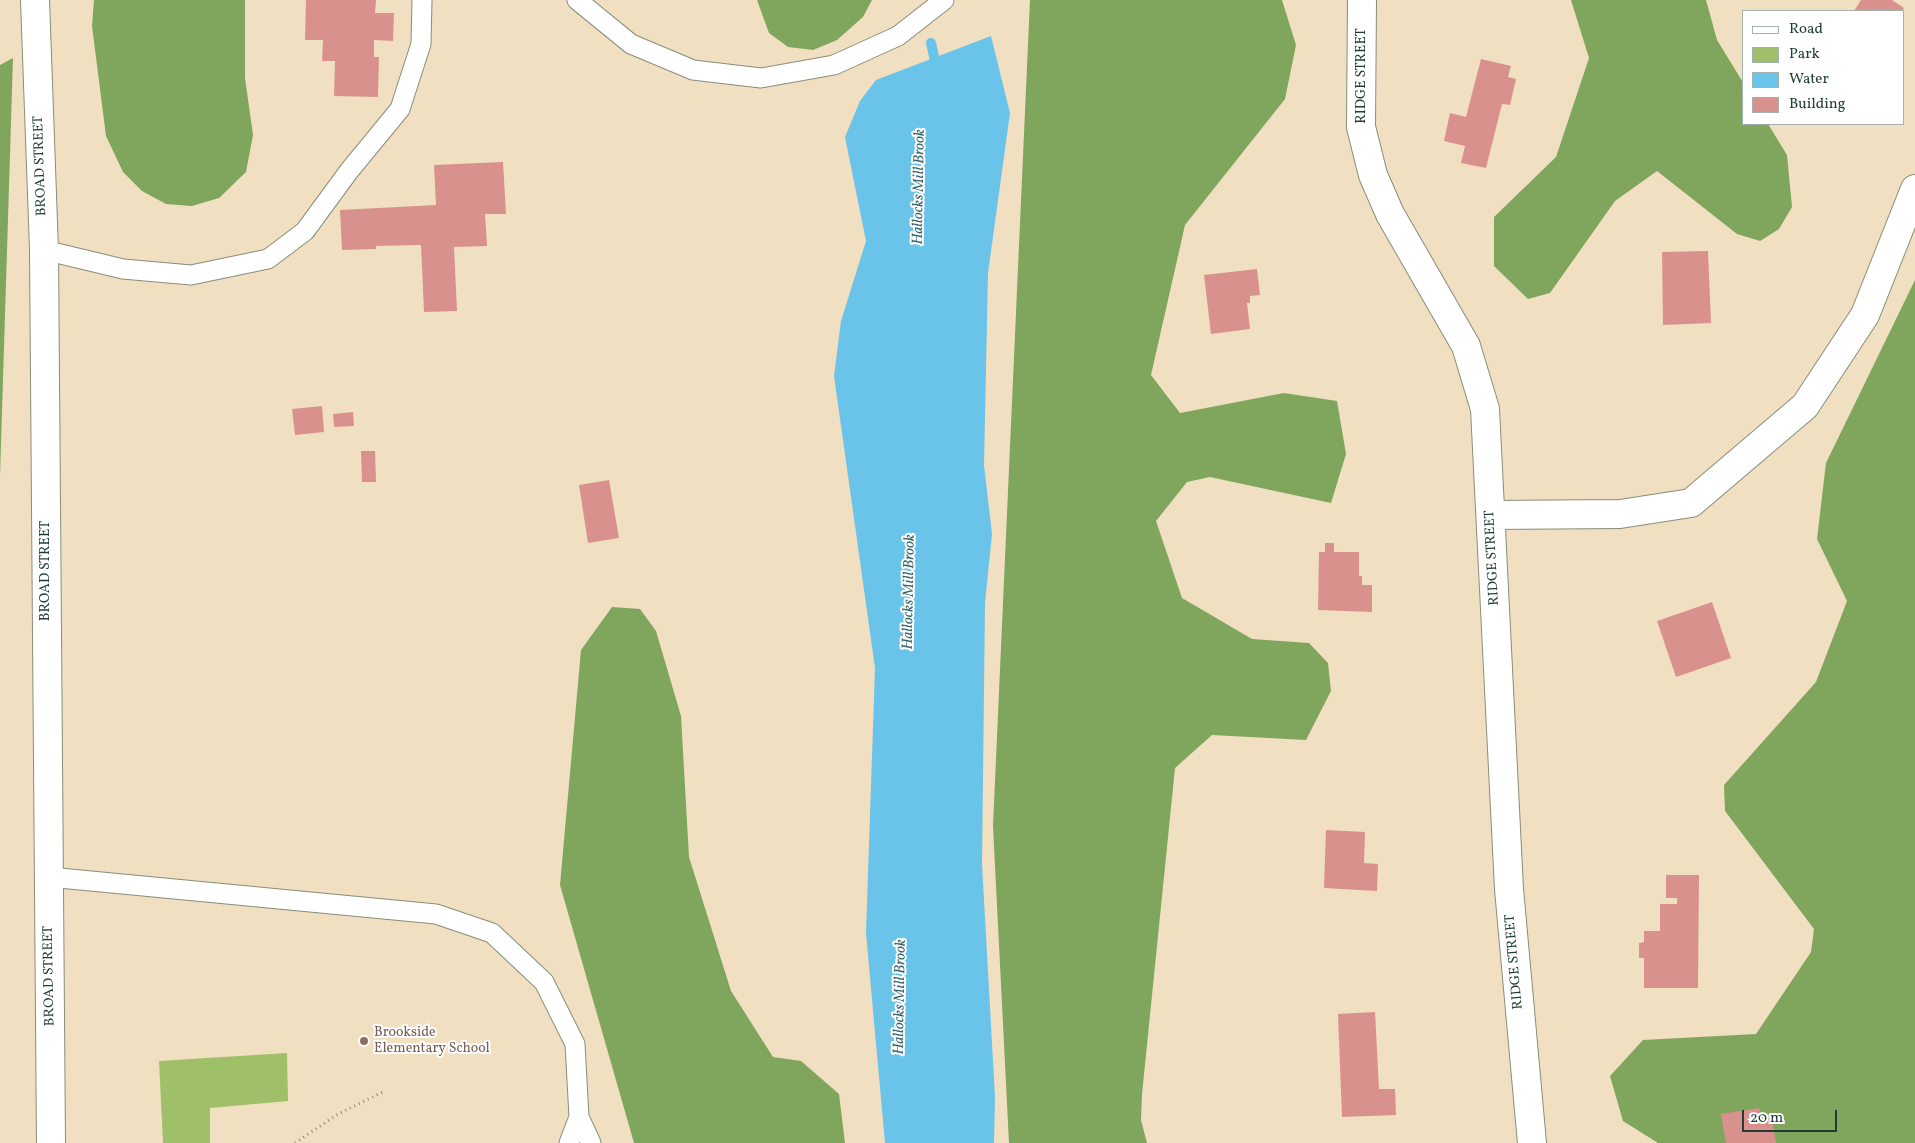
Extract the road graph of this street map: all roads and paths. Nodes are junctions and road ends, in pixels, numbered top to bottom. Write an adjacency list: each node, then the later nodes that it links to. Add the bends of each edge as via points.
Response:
1 (35, 0): 7 (street, BROAD STREET)
2 (422, 0): 7 (lane, via 421,44 400,109 305,231 268,259 191,275 123,269)
3 (577, 0): 5 (lane, via 631,44 693,70 761,78 834,65 898,36)
4 (1362, 0): 8 (street, RIDGE STREET, via 1361,127 1373,175 1390,214 1466,346 1486,409)
5 (942, 1)
6 (1915, 189): 8 (street, via 1865,315 1805,406 1691,503 1620,514)
7 (44, 250): 9 (street, BROAD STREET)
8 (1491, 515): 16 (street, RIDGE STREET, via 1509,889)
9 (49, 877): 11 (lane, via 436,914 492,933 544,982 575,1044); 12 (street, BROAD STREET)
10 (385, 1091): 13 (path, via 338,1114)
11 (579, 1117): 14 (lane); 15 (lane)
12 (51, 1143)
13 (295, 1143)
14 (569, 1143)
15 (592, 1143)
16 (1532, 1143)

